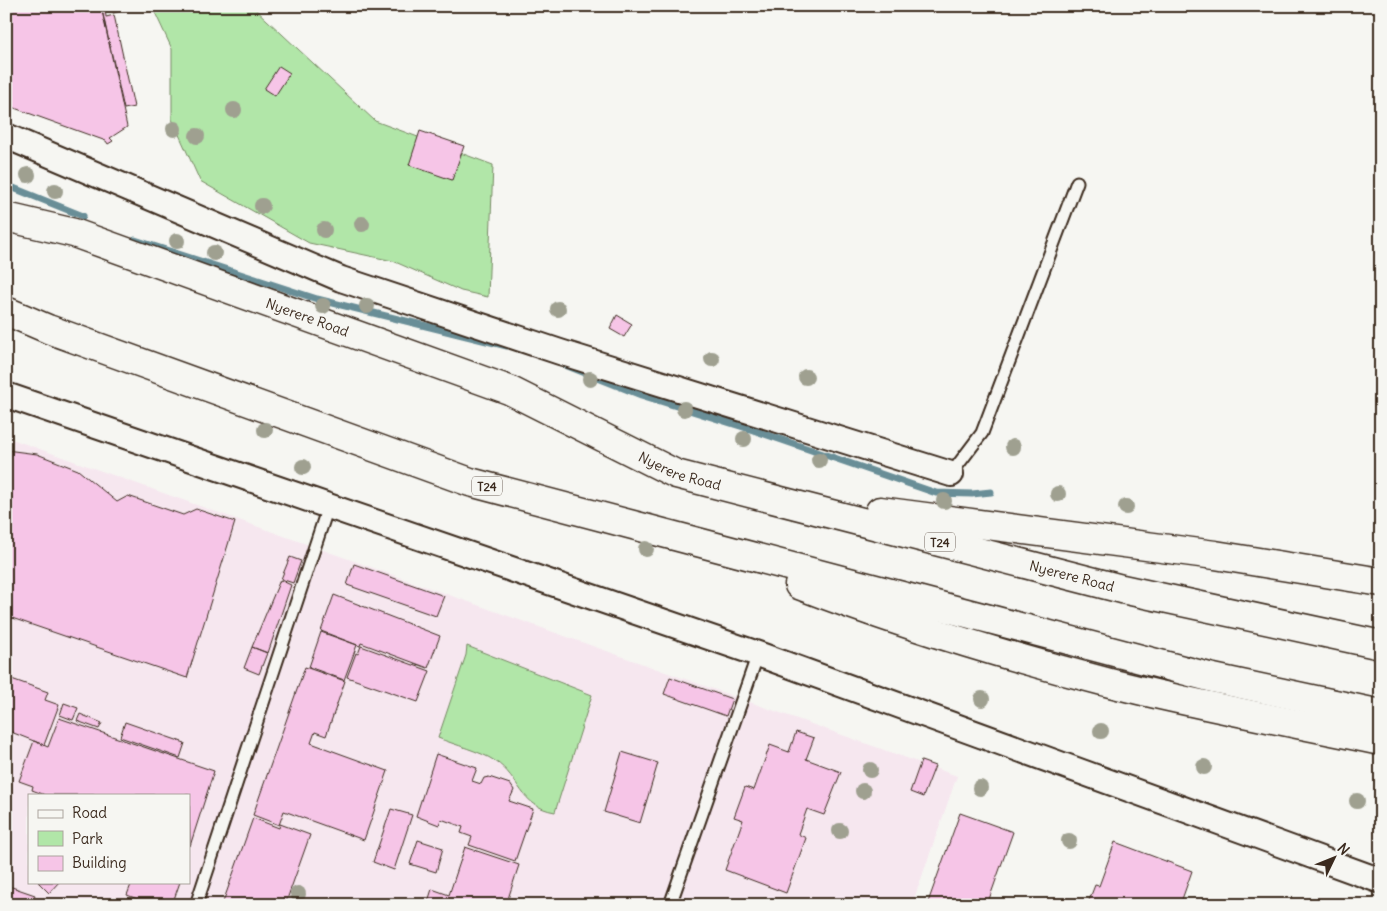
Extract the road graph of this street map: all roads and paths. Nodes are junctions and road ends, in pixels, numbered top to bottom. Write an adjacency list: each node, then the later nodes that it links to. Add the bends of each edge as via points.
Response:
1 (6, 136): 6 (street, via 341,279 560,352)
2 (1077, 182): 6 (lane, via 982,433)
3 (6, 217): 7 (highway, Nyerere Road / T24, via 74,234 509,390 676,474)
4 (6, 311): 9 (highway, T24, via 470,482)
5 (6, 395): 8 (street)
6 (951, 474)
7 (757, 495): 10 (highway, via 1215,555); 11 (highway, Nyerere Road / T24, via 1122,589)
8 (328, 507): 12 (street); 16 (lane)
9 (643, 526): 13 (highway, T24, via 1099,649 1213,678); 14 (highway, via 846,603 1005,655 1112,684)
10 (1381, 582)
11 (1381, 645)
12 (758, 654): 15 (street); 17 (lane)
13 (1381, 714)
14 (1381, 741)
15 (1381, 881)
16 (196, 905)
17 (670, 905)

